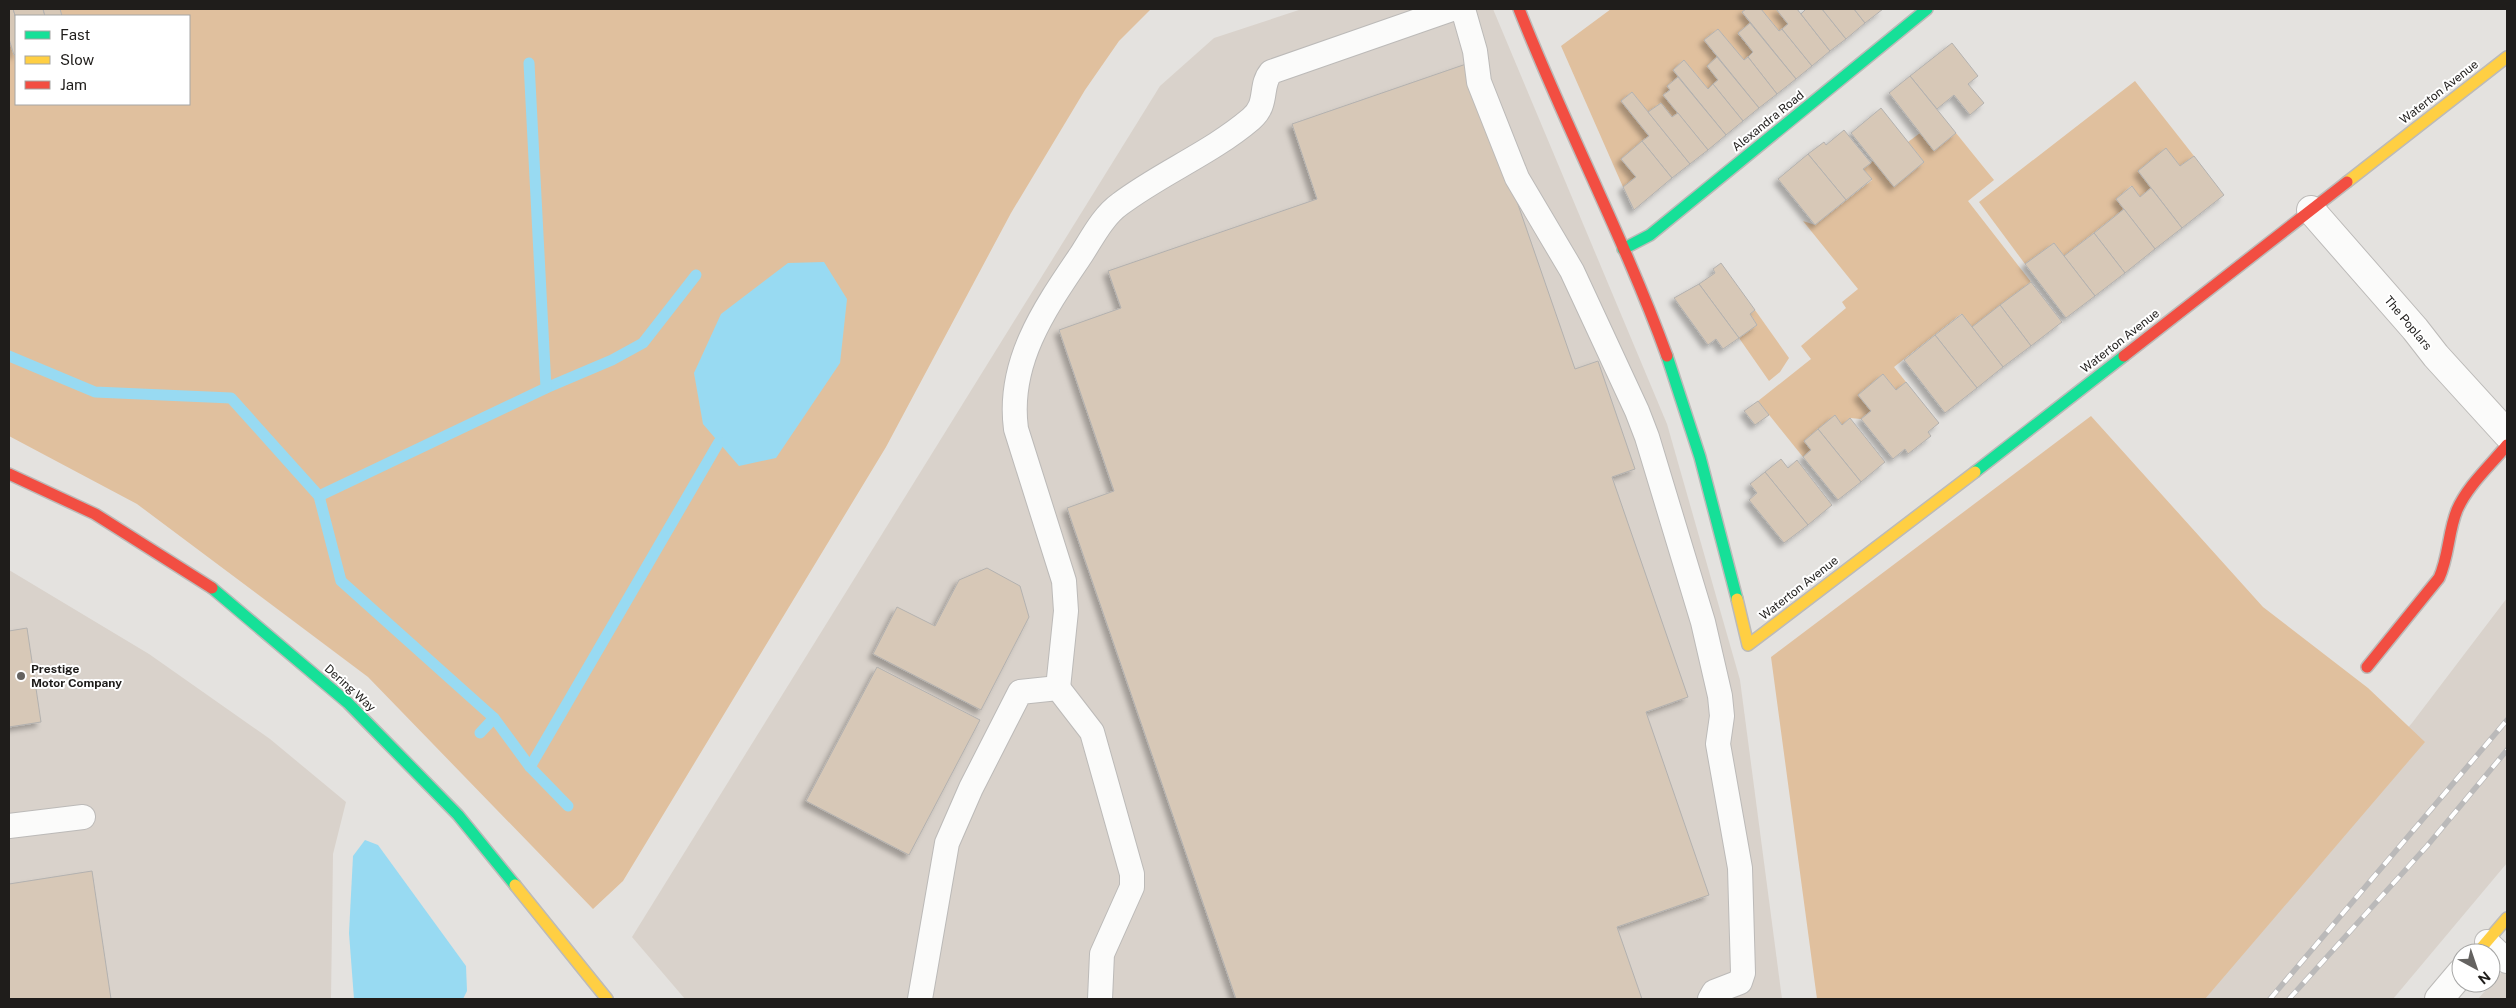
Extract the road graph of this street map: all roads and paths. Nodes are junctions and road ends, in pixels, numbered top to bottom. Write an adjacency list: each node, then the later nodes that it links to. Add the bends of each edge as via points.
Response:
1 (1452, 9): 12 (lane, via 1271,72 1266,81 1263,104 1256,114 1232,133 1119,204 1103,222 1044,309 1018,375 1015,417 1064,581 1066,611)
2 (1463, 9): 21 (lane, via 1475,51 1479,82 1517,178 1572,271 1640,420 1710,654 1722,708 1718,744 1740,868 1743,973 1740,982 1714,992)
3 (1519, 9): 7 (street)
4 (1927, 9): 7 (street, Alexandra Road, via 1650,235)
5 (2507, 57): 6 (street, Waterton Avenue)
6 (2311, 210): 7 (street, Waterton Avenue, via 1748,645 1675,378); 8 (street, The Poplars)
7 (1623, 249)
8 (2507, 434)
9 (2507, 445): 11 (street, via 2457,510 2445,566 2439,578)
10 (9, 474): 18 (street, Dering Way, via 95,514 207,584 348,703 458,816)
11 (2367, 667)
12 (1058, 688): 19 (lane, via 1020,692 967,796 947,843); 20 (lane, via 1092,732 1132,874 1132,887 1102,954)
13 (83, 817): 14 (lane)
14 (9, 826)
15 (2507, 918): 16 (street)
16 (2485, 943)
17 (2451, 984): 22 (street)
18 (601, 997)
19 (920, 999)
20 (1100, 999)
21 (1710, 999)
22 (2438, 999)

